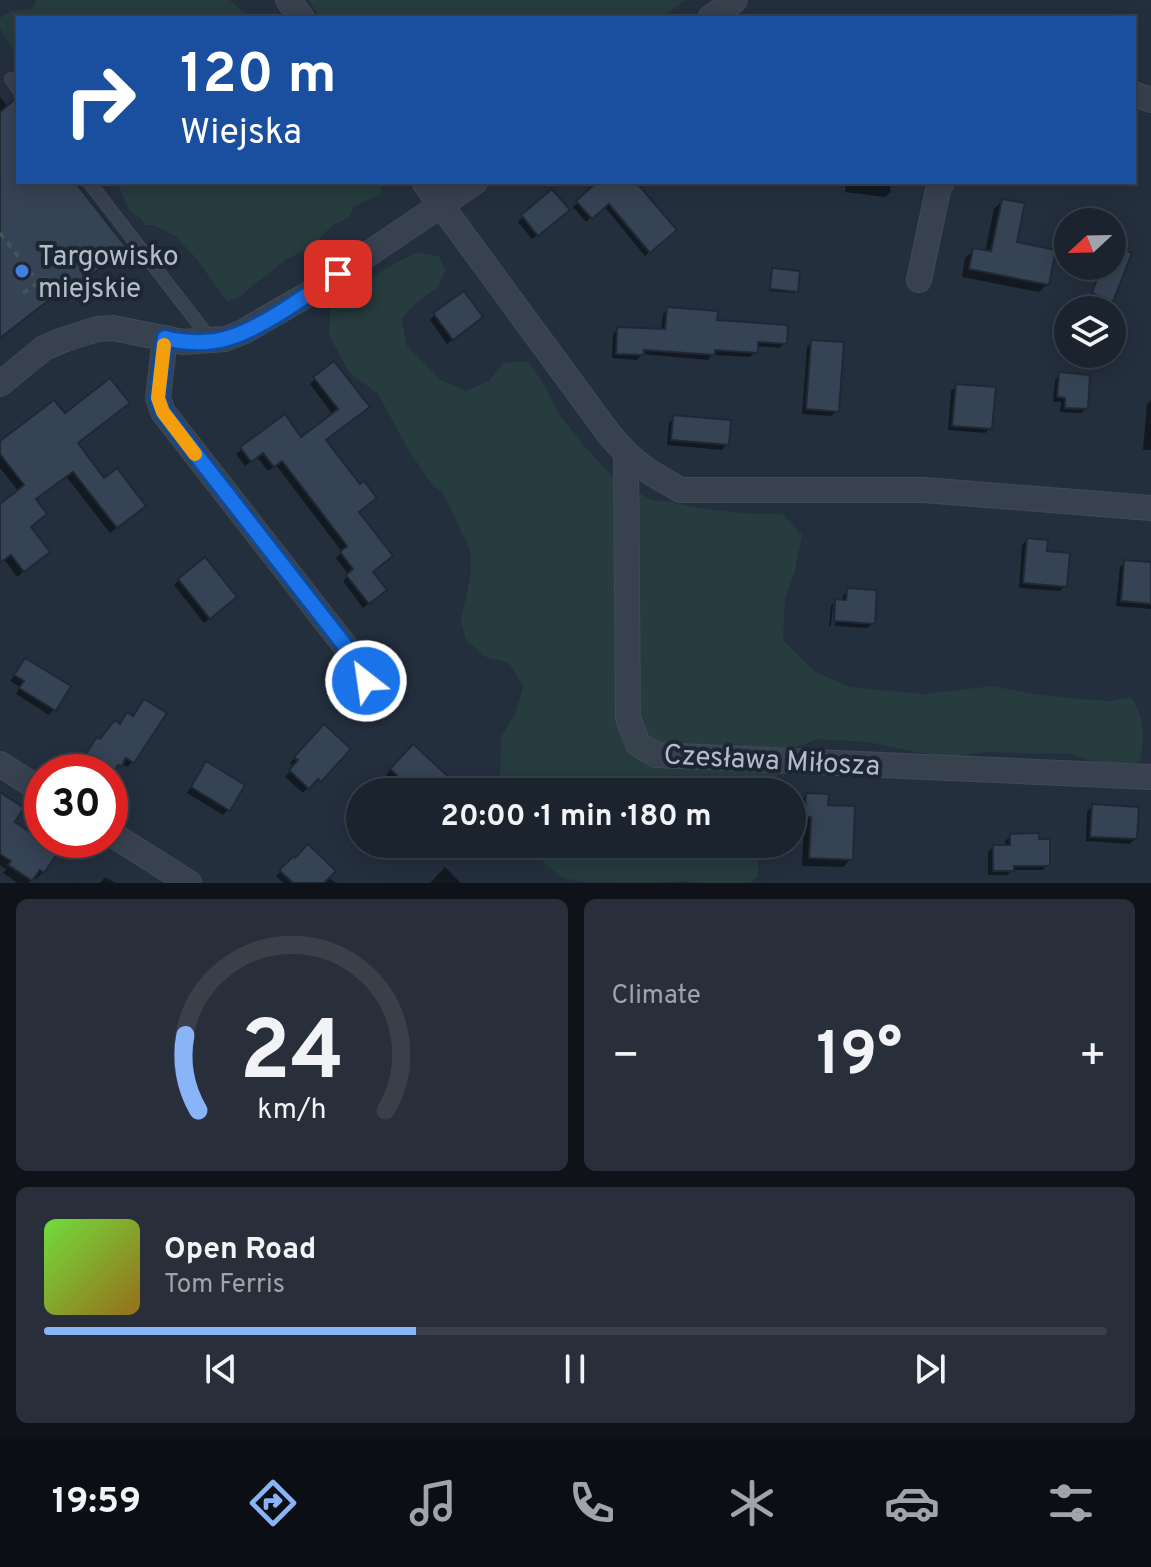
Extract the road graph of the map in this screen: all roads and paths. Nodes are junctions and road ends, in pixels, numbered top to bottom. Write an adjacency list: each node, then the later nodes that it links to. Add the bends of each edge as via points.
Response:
1 (288, 0): 3 (street)
2 (735, 0): 4 (street)
3 (300, 16)
4 (713, 16)
5 (91, 184): 16 (lane)
6 (426, 184): 9 (street)
7 (472, 184): 9 (street)
8 (941, 184): 12 (street)
9 (442, 205): 16 (street, via 260,323); 18 (street)
10 (0, 233): 13 (path)
11 (44, 278): 13 (path)
12 (919, 280)
13 (38, 282): 14 (path)
14 (23, 293)
15 (165, 338): 16 (street); 17 (street, via 113,328 82,333 44,348); 20 (street, via 158,398 163,412 367,674 366,681)
16 (211, 340)
17 (0, 384)
18 (626, 454): 19 (street, via 681,490 924,490); 22 (street, Czesława Miłosza, via 628,718 638,744 656,755)
19 (1151, 508)
20 (383, 703)
21 (0, 764): 23 (street)
22 (1151, 777)
23 (24, 779)
24 (128, 844): 25 (street)
25 (189, 883)

